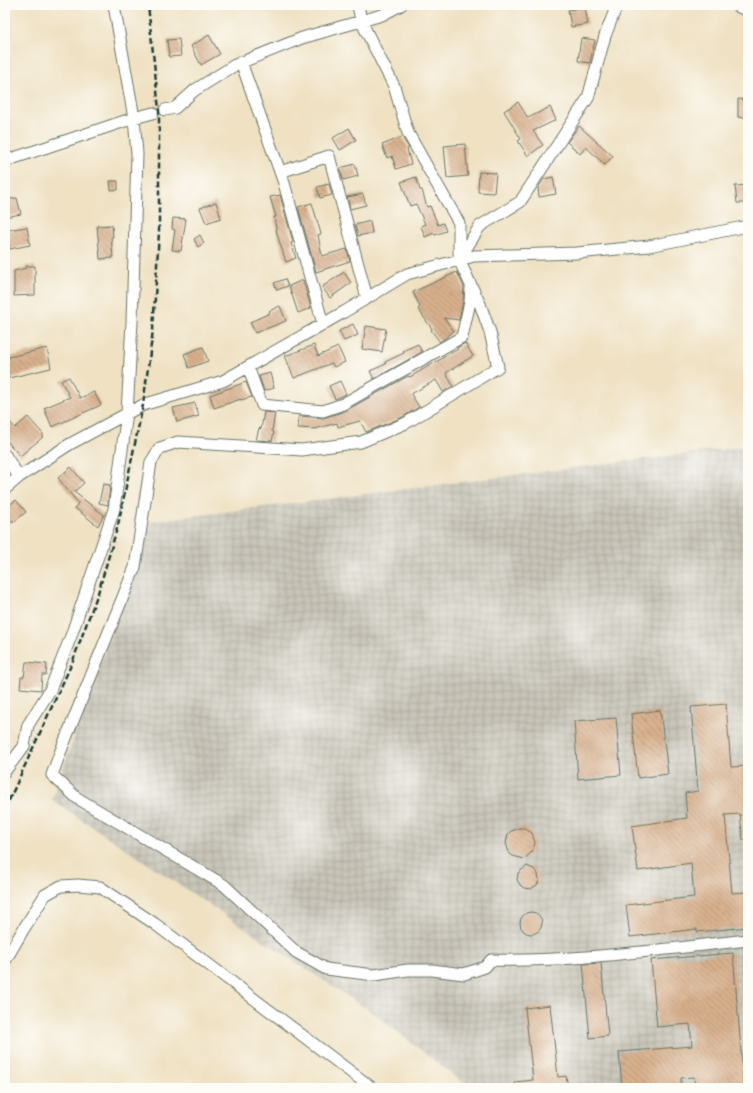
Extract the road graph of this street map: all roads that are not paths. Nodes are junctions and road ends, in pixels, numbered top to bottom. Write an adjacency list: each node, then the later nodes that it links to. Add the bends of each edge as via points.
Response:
1 (114, 5): 11 (street)
2 (358, 5): 7 (street)
3 (401, 5): 7 (street, via 382,15)
4 (617, 5): 15 (street, via 605,36 588,98 520,202 480,226)
5 (735, 5): 6 (street)
6 (748, 11)
7 (361, 21): 8 (street, via 302,38); 15 (street, via 394,86 408,132 459,223)
8 (241, 62): 9 (street, via 195,90 175,108); 13 (street)
9 (165, 110)
10 (153, 113): 11 (street)
11 (134, 118): 12 (street); 20 (street, via 137,154)
12 (5, 161)
13 (280, 172): 17 (street, via 329,156); 18 (street)
14 (748, 226): 15 (street, via 649,246 577,253 474,256)
15 (459, 260): 16 (street); 17 (street, via 407,274)
16 (471, 285): 19 (street, via 462,336 343,404 323,411 262,405); 25 (street, via 490,332 498,367 406,424 361,442 302,450 178,442 160,448 151,462 134,567 52,775 77,798 224,885 296,952 326,969 374,975 414,970 464,974 485,967 491,960 559,960)
17 (367, 298): 18 (street)
18 (323, 324): 19 (street)
19 (248, 367): 20 (street, via 223,381 142,405)
20 (127, 413): 22 (street); 24 (street, via 114,509 99,554 50,690 28,725 24,746)
21 (5, 455): 22 (street)
22 (19, 476): 23 (street)
23 (5, 489)
24 (5, 771)
25 (748, 940)
26 (5, 961): 27 (street, via 45,895 61,886 100,888 155,924)
27 (372, 1088)

